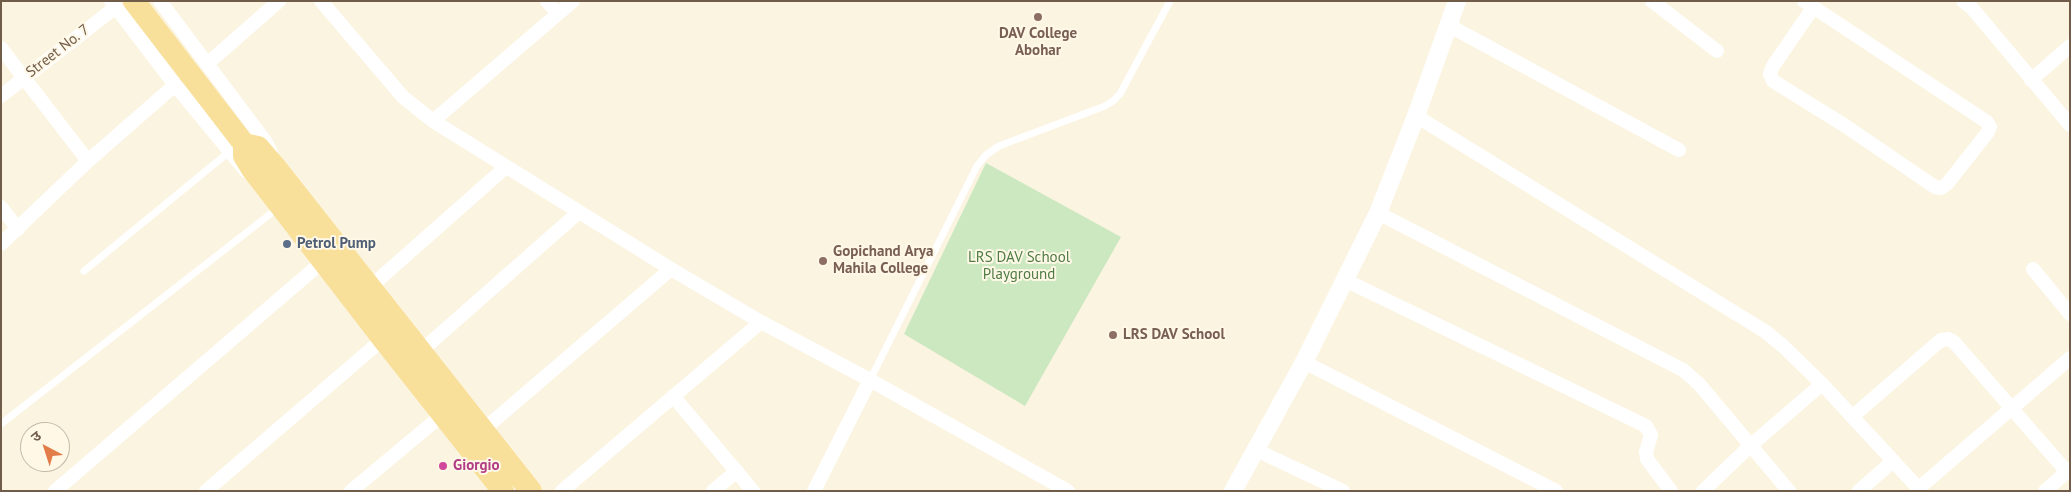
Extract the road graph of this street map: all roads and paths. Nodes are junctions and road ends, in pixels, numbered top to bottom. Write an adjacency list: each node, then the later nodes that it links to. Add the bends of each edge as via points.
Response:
1 (160, 1): 17 (street)
2 (279, 1): 17 (street)
3 (321, 1): 23 (street, via 404,97)
4 (547, 1): 12 (street)
5 (573, 1): 12 (street)
6 (1170, 1): 48 (lane, via 1120,94 1113,101 986,154 977,166)
7 (1456, 1): 13 (street)
8 (1652, 1): 16 (street)
9 (120, 3): 18 (street, Street No. 7); 20 (street); 25 (main road)
10 (1809, 4): 10 (street, via 1773,66 1770,74 1773,81 1934,187 1941,188 1947,184 1988,132 1987,122)
11 (1972, 4): 19 (street)
12 (558, 14): 23 (street)
13 (1448, 25): 22 (street); 26 (street)
14 (2070, 46): 19 (street)
15 (1, 48): 18 (street)
16 (1717, 51)
17 (207, 64): 29 (street, via 265,141 272,154)
18 (24, 78): 21 (street, Street No. 7); 27 (street)
19 (2031, 80): 24 (street)
20 (175, 85): 25 (street); 27 (street)
21 (1, 96)
22 (1416, 116): 33 (street); 49 (street, via 1766,332)
23 (433, 121): 28 (street)
24 (2070, 125)
25 (236, 143): 29 (main road, via 258,147); 39 (lane)
26 (1679, 150)
27 (88, 160): 34 (street)
28 (506, 166): 32 (street); 41 (street)
29 (269, 175): 30 (main road)
30 (289, 200): 36 (main road); 54 (lane)
31 (1, 207): 34 (street)
32 (579, 212): 37 (street); 45 (street)
33 (1378, 213): 40 (street); 56 (street, via 1683,370 1699,384)
34 (18, 228): 35 (street)
35 (1, 244)
36 (330, 255): 41 (main road); 44 (main road); 63 (street)
37 (671, 269): 43 (street); 55 (street)
38 (2032, 269): 42 (street)
39 (84, 271)
40 (1344, 280): 47 (street); 74 (street, via 1646,426 1651,435 1647,459)
41 (369, 288): 45 (main road)
42 (2070, 314)
43 (761, 322): 48 (street); 50 (street)
44 (382, 339): 51 (main road); 64 (street)
45 (421, 351): 51 (main road)
46 (2070, 358): 52 (street)
47 (1304, 362): 57 (street); 73 (street)
48 (870, 380): 69 (street); 70 (street)
49 (1822, 384): 53 (street); 56 (street)
50 (673, 396): 60 (street); 66 (street)
51 (452, 407): 55 (main road); 61 (main road); 65 (street)
52 (2013, 407): 53 (street, via 1948,339 1941,340); 59 (street); 62 (street)
53 (1853, 416): 58 (street)
54 (1, 424)
55 (483, 430): 61 (main road)
56 (1750, 446): 75 (street); 76 (street)
57 (1256, 450): 71 (street); 72 (street)
58 (1893, 461): 62 (street); 77 (street)
59 (2068, 470): 78 (street)
60 (737, 471): 67 (street); 68 (street)
61 (512, 488)
62 (1920, 489)
63 (55, 491)
64 (206, 491)
65 (351, 491)
66 (562, 491)
67 (712, 491)
68 (753, 491)
69 (814, 491)
70 (1068, 491)
71 (1233, 491)
72 (1343, 491)
73 (1556, 491)
74 (1671, 491)
75 (1703, 491)
76 (1789, 491)
77 (1859, 491)
78 (2045, 491)

